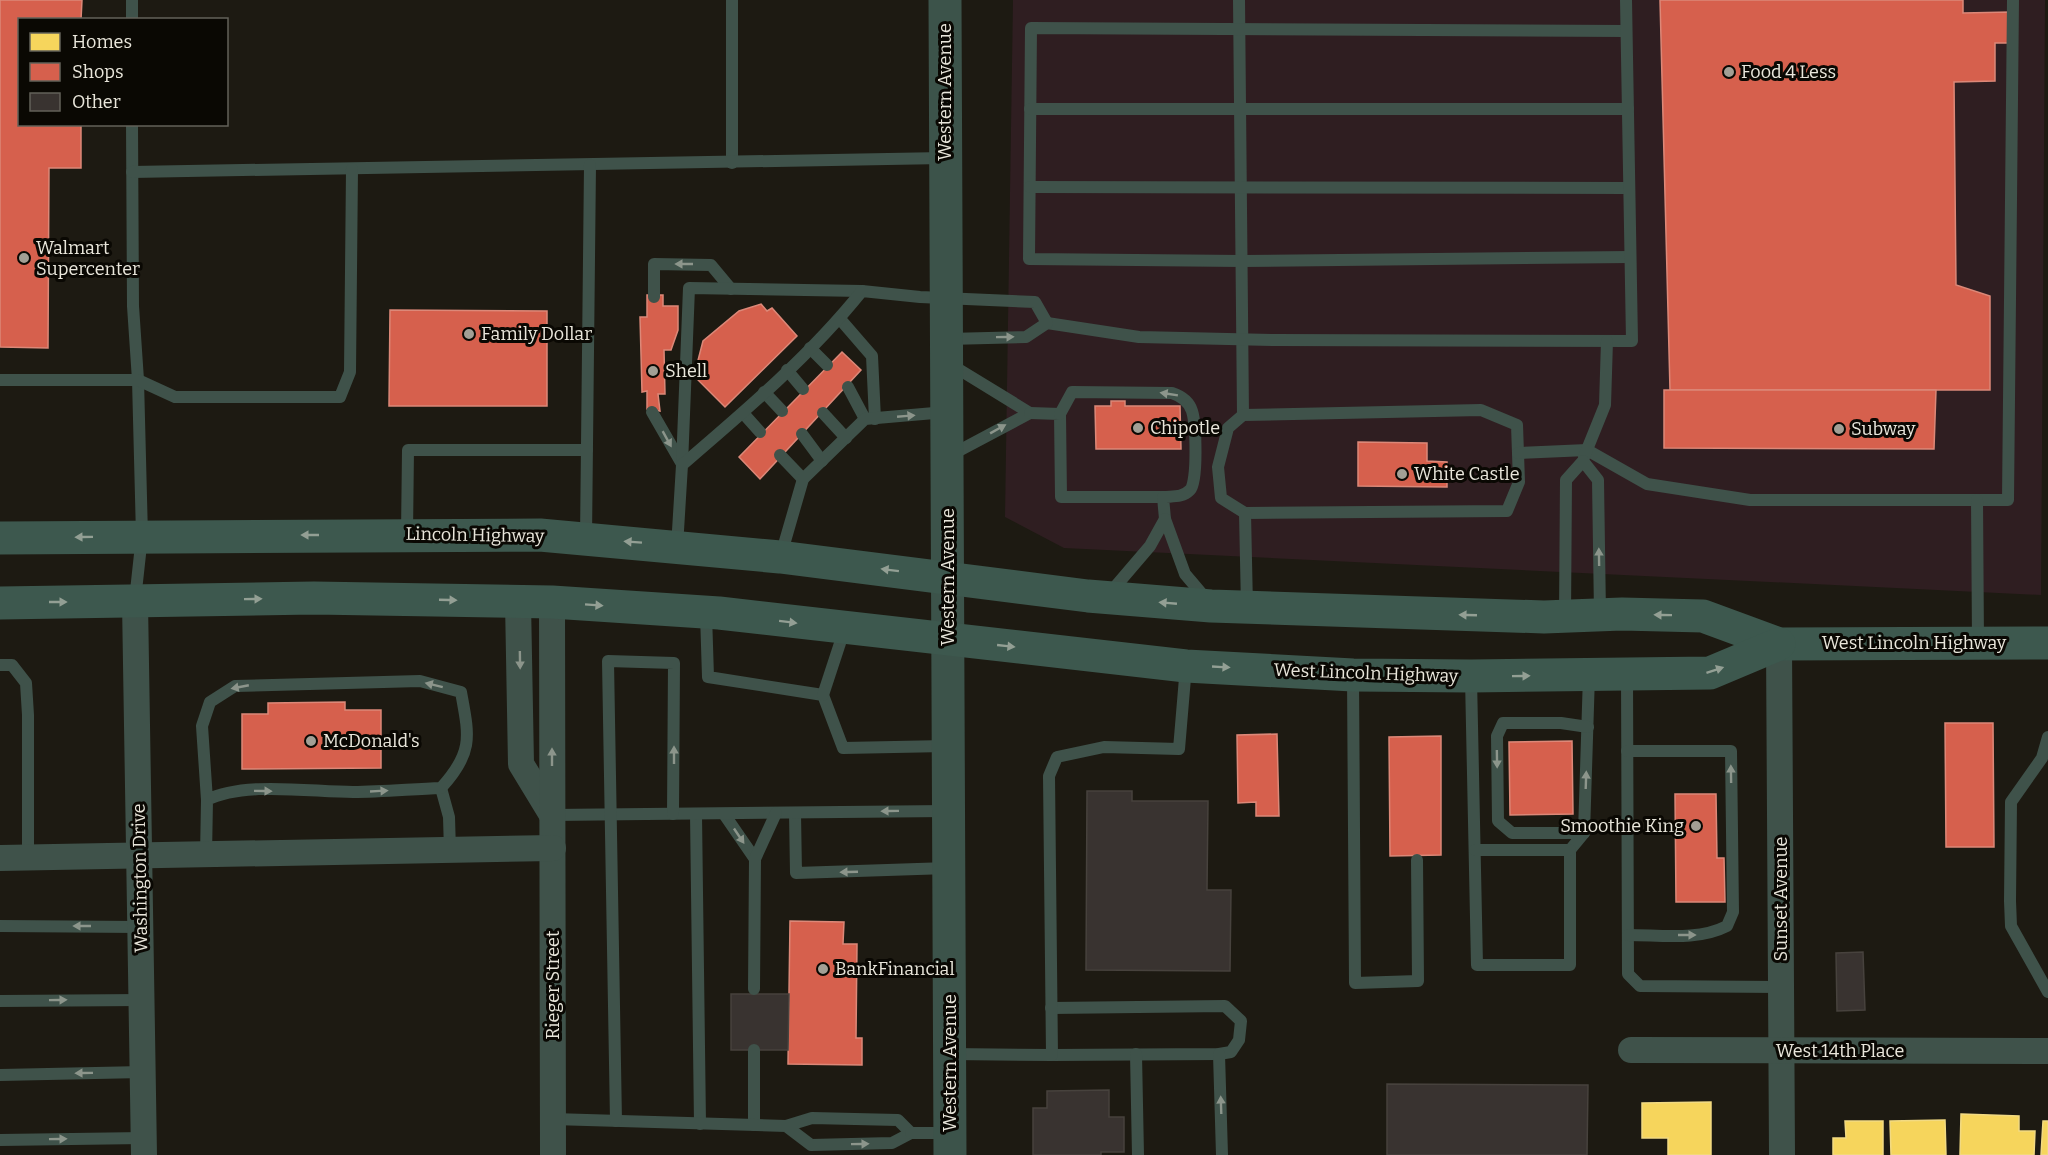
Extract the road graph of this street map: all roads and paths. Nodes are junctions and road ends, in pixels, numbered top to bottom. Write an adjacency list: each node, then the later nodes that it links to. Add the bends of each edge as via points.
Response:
1 (132, 0): 7 (lane)
2 (732, 0): 15 (lane)
3 (945, 0): 14 (main road, Western Avenue)
4 (1239, 0): 8 (lane)
5 (1626, 0): 9 (lane)
6 (2013, 0): 62 (lane, via 2008,500)
7 (132, 18)
8 (1240, 30): 9 (lane); 11 (lane, via 1031,28); 12 (lane)
9 (1626, 31): 10 (lane)
10 (1628, 109): 12 (lane); 21 (lane)
11 (1030, 110): 12 (lane); 19 (lane)
12 (1240, 110): 20 (lane)
13 (132, 126): 18 (lane)
14 (946, 158): 15 (lane); 27 (main road, Western Avenue)
15 (732, 163): 16 (lane)
16 (590, 165): 17 (lane); 53 (lane)
17 (352, 169): 18 (lane); 37 (lane, via 350,372 340,397 176,397)
18 (132, 172): 37 (lane)
19 (1030, 187): 20 (lane); 23 (lane, via 1029,259)
20 (1241, 188): 21 (lane); 23 (lane)
21 (1629, 188): 22 (lane)
22 (1630, 257): 23 (lane); 31 (lane, via 1632,340)
23 (1242, 261): 30 (lane)
24 (731, 289): 25 (lane); 26 (lane, one-way to 26, via 711,265 654,264); 59 (lane, via 689,288)
25 (862, 291): 27 (lane); 28 (lane)
26 (654, 297)
27 (947, 297): 29 (lane, via 1035,302); 33 (main road, Western Avenue)
28 (840, 319): 32 (lane); 49 (lane, via 872,356)
29 (1047, 323): 30 (lane, via 1140,337); 33 (lane, one-way to 29, via 1026,337)
30 (1243, 339): 31 (lane); 48 (lane)
31 (1607, 340): 56 (lane, via 1605,405)
32 (810, 348): 34 (lane); 35 (lane)
33 (946, 350): 43 (main road, Western Avenue); 46 (lane)
34 (826, 365)
35 (787, 370): 39 (lane); 40 (lane)
36 (0, 380): 37 (lane)
37 (138, 380): 66 (lane)
38 (848, 387): 49 (lane)
39 (803, 389)
40 (764, 392): 41 (lane); 44 (lane)
41 (782, 411)
42 (652, 412): 59 (lane, one-way to 59)
43 (947, 412): 49 (lane, one-way to 43); 57 (main road, Western Avenue)
44 (743, 413): 50 (lane); 59 (lane)
45 (823, 413): 52 (lane)
46 (1030, 413): 47 (lane); 57 (lane, one-way to 46)
47 (1060, 414): 61 (lane, via 1061,497); 61 (lane, one-way to 47, via 1182,496 1192,489 1196,478 1192,410 1184,398 1172,393 1072,392)
48 (1243, 415): 54 (lane, via 1481,410 1517,425); 63 (lane, via 1228,428 1218,467 1221,498)
49 (870, 419): 52 (lane)
50 (760, 432)
51 (802, 434): 58 (lane)
52 (846, 438): 58 (lane)
53 (587, 450): 65 (lane, via 408,450); 68 (lane)
54 (1518, 453): 56 (lane); 63 (lane, via 1519,482 1507,511)
55 (780, 455): 60 (lane)
56 (1585, 456): 62 (lane, via 1647,484 1750,500); 80 (lane, one-way to 56, via 1598,480); 81 (lane, via 1566,480)
57 (947, 457): 71 (main road, Western Avenue)
58 (822, 461): 60 (lane)
59 (682, 465): 69 (lane)
60 (803, 479): 70 (lane)
61 (1163, 497): 64 (lane)
62 (1977, 500): 84 (lane)
63 (1245, 513): 78 (lane)
64 (1165, 519): 72 (lane, via 1150,546); 77 (lane, via 1185,574)
65 (407, 534): 66 (main road, Lincoln Highway, one-way to 66); 68 (main road, Lincoln Highway)
66 (142, 536): 67 (main road, Lincoln Highway, one-way to 67); 73 (lane)
67 (0, 538)
68 (586, 538): 69 (main road, Lincoln Highway, one-way to 68)
69 (677, 547): 70 (main road, Lincoln Highway)
70 (780, 557): 71 (main road, Lincoln Highway, one-way to 70)
71 (948, 578): 72 (main road, West Lincoln Highway); 83 (main road, Western Avenue)
72 (1106, 597): 77 (main road, West Lincoln Highway, one-way to 72)
73 (135, 602): 74 (main road, one-way to 74, via 314,598); 76 (main road, one-way to 73); 116 (street, Washington Drive)
74 (518, 602): 75 (main road); 107 (street, Rieger Street, one-way to 107, via 522,764)
75 (552, 602): 79 (main road, one-way to 79); 107 (street, Rieger Street, one-way to 75)
76 (0, 603)
77 (1211, 606): 78 (main road, West Lincoln Highway)
78 (1247, 608): 81 (main road, West Lincoln Highway, one-way to 78)
79 (706, 612): 82 (main road, one-way to 82); 93 (lane, via 708,677)
80 (1600, 615): 81 (main road, West Lincoln Highway); 86 (main road, West Lincoln Highway, one-way to 80, via 1703,616)
81 (1565, 616)
82 (845, 628): 83 (main road); 93 (lane)
83 (948, 640): 88 (main road, West Lincoln Highway, one-way to 88); 96 (main road, Western Avenue)
84 (1978, 643): 85 (main road, West Lincoln Highway); 86 (main road, West Lincoln Highway)
85 (2048, 643)
86 (1779, 644): 89 (main road, West Lincoln Highway, one-way to 86, via 1710,673); 123 (street, Sunset Avenue)
87 (0, 665): 115 (lane, via 12,665 26,683)
88 (1186, 666): 90 (main road, West Lincoln Highway, one-way to 90); 128 (lane, via 1179,749 1095,749 1057,757 1049,776)
89 (1627, 674): 91 (main road, West Lincoln Highway); 97 (lane)
90 (1353, 675): 92 (main road, West Lincoln Highway); 118 (lane, via 1355,983 1418,981)
91 (1588, 675): 92 (main road, West Lincoln Highway, one-way to 91); 94 (lane)
92 (1471, 676): 110 (lane)
93 (823, 695): 96 (lane, via 843,748)
94 (1588, 727): 108 (lane, one-way to 94); 108 (lane, one-way to 108, via 1503,723 1497,736 1498,821 1512,833)
95 (2048, 737): 125 (lane, via 2042,758 2011,802 2010,901 2011,926)
96 (948, 746): 100 (main road, Western Avenue)
97 (1627, 751): 122 (lane); 122 (lane, one-way to 97, via 1714,932 1727,926 1732,912 1731,751)
98 (441, 788): 99 (lane, one-way to 98, via 218,794 245,790 356,792); 99 (lane, one-way to 99, via 459,768 469,736 461,692 420,681 235,686 210,702 202,726); 112 (lane, via 450,817)
99 (207, 800): 113 (lane)
100 (949, 811): 102 (lane, one-way to 102); 119 (main road, Western Avenue)
101 (776, 813): 102 (lane); 106 (lane); 117 (lane)
102 (795, 813): 119 (lane, one-way to 102, via 795,873)
103 (609, 814): 104 (lane); 104 (lane, one-way to 103, via 674,663 608,661); 107 (lane); 140 (lane)
104 (673, 814): 105 (lane)
105 (696, 814): 106 (lane); 141 (lane)
106 (724, 814): 117 (lane, one-way to 117)
107 (552, 815): 109 (street, Rieger Street)
108 (1584, 833): 111 (lane)
109 (553, 849): 112 (street); 139 (street, Rieger Street)
110 (1475, 850): 111 (lane); 111 (lane, via 1477,965 1570,965)
111 (1570, 850)
112 (450, 851): 113 (street)
113 (206, 856): 116 (street)
114 (0, 858): 115 (street)
115 (28, 858): 116 (street)
116 (139, 858): 121 (street, Washington Drive)
117 (754, 859): 124 (lane)
118 (1417, 860)
119 (949, 868): 133 (main road, Western Avenue)
120 (0, 926): 121 (lane, one-way to 120)
121 (140, 927): 126 (street, Washington Drive)
122 (1628, 935): 123 (lane, via 1629,974 1640,986)
123 (1782, 987): 131 (street, Sunset Avenue)
124 (754, 989)
125 (2048, 992)
126 (142, 1000): 127 (lane, one-way to 126); 137 (street, Washington Drive)
127 (0, 1001)
128 (1052, 1008): 135 (lane, via 1225,1006 1241,1022 1239,1040 1231,1052); 136 (lane)
129 (754, 1050): 142 (lane)
130 (1631, 1050): 131 (street, West 14th Place)
131 (1782, 1050): 132 (street, West 14th Place); 151 (street, Sunset Avenue)
132 (2048, 1051)
133 (950, 1054): 136 (lane); 146 (main road, Western Avenue)
134 (1136, 1054): 135 (lane); 136 (lane); 149 (lane)
135 (1219, 1054): 150 (lane, one-way to 135)
136 (1052, 1055)
137 (143, 1072): 138 (lane, one-way to 138); 147 (street, Washington Drive)
138 (0, 1075)
139 (553, 1119): 140 (lane); 148 (street, Rieger Street)
140 (616, 1121): 141 (lane)
141 (700, 1125): 142 (lane)
142 (754, 1125): 143 (lane)
143 (786, 1126): 144 (lane, via 812,1118 898,1120); 144 (lane, one-way to 144, via 811,1145 892,1143)
144 (911, 1133): 146 (lane)
145 (0, 1140): 147 (lane, one-way to 147)
146 (950, 1144)
147 (144, 1147)
148 (553, 1155)
149 (1138, 1155)
150 (1222, 1155)
151 (1782, 1155)

